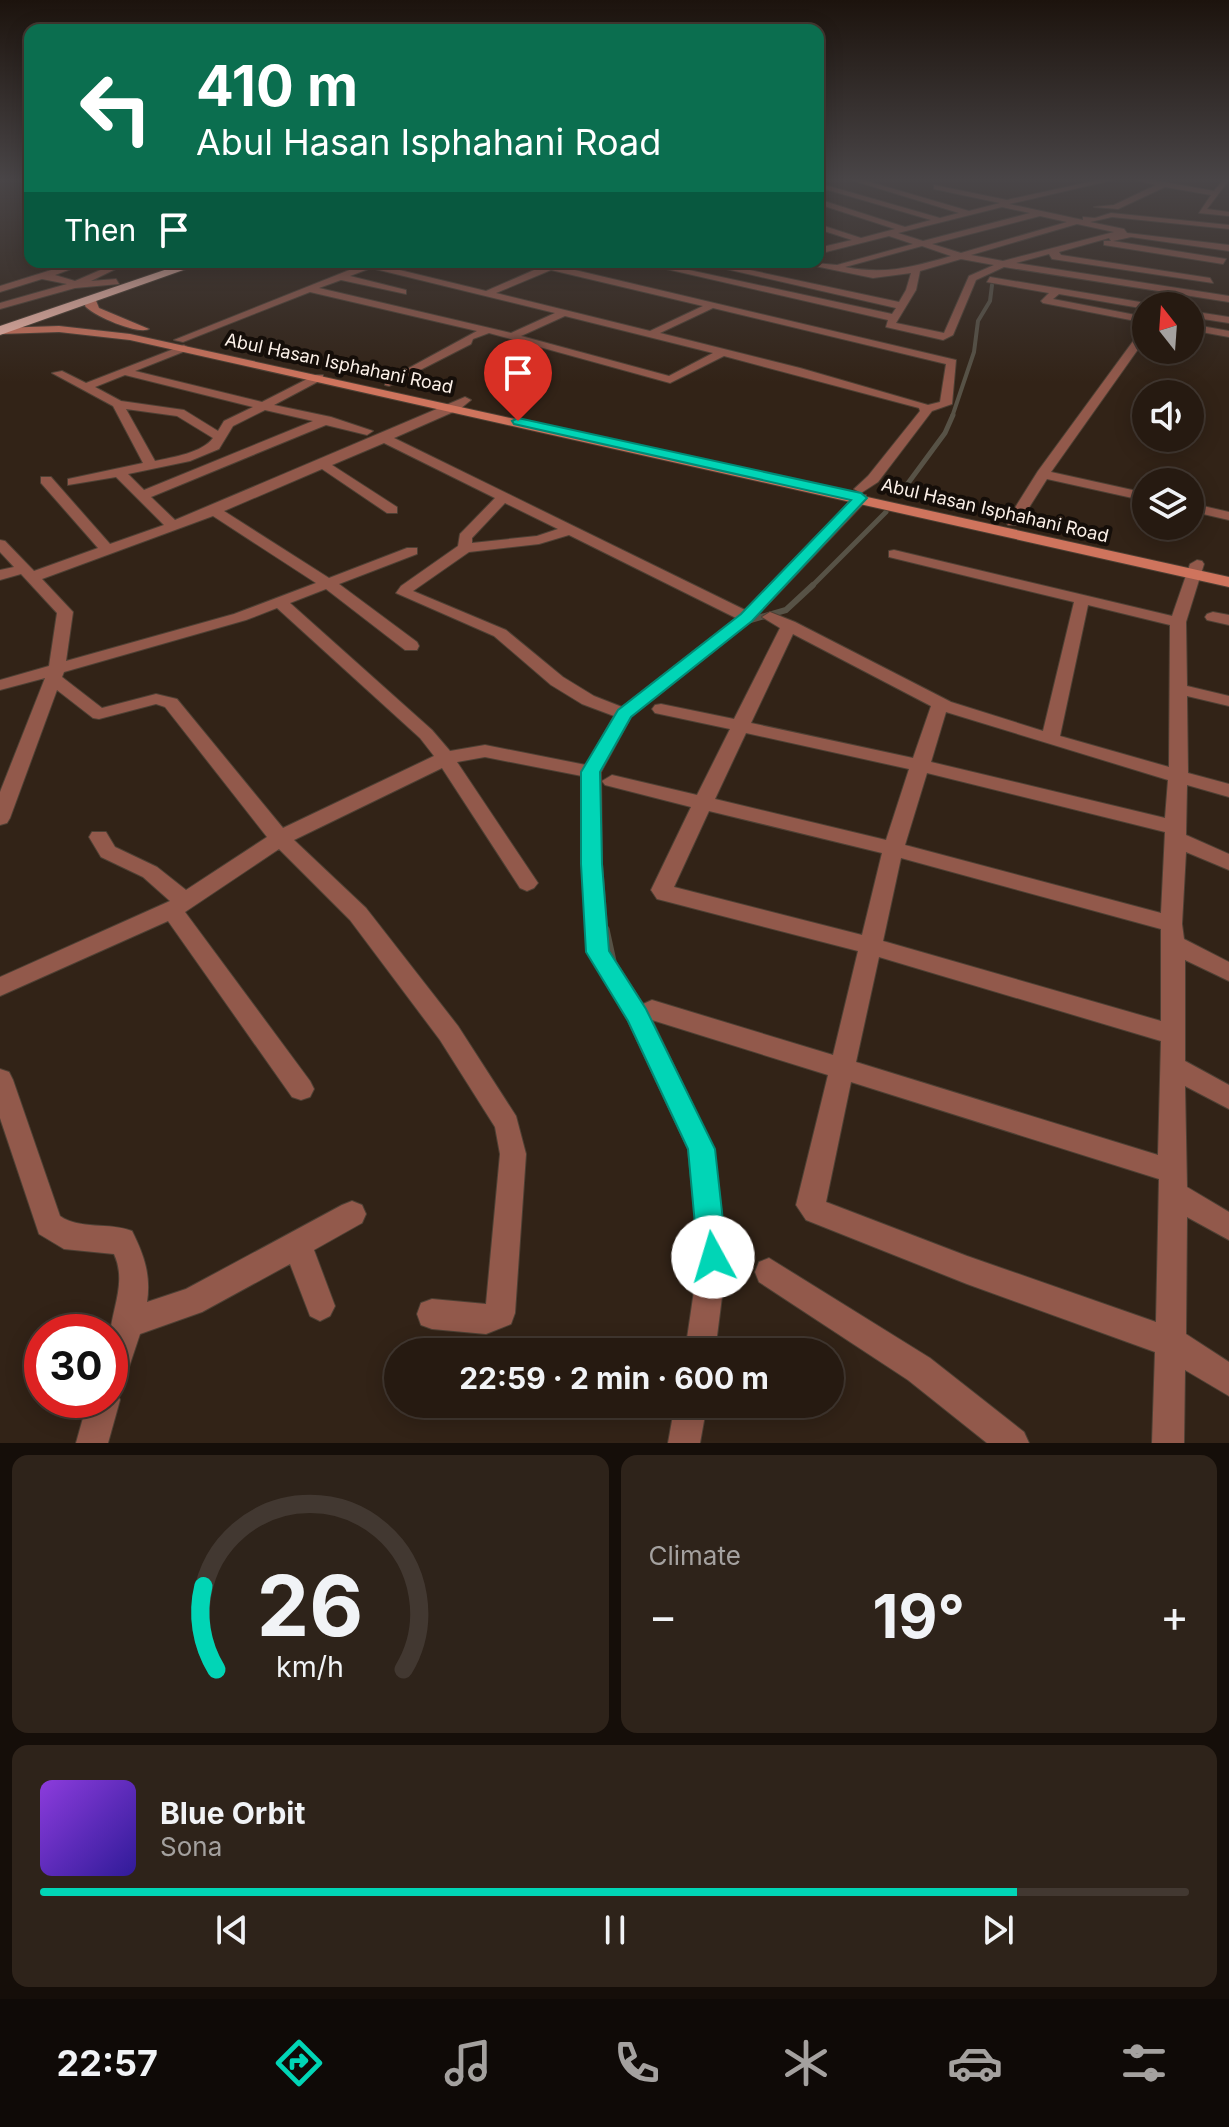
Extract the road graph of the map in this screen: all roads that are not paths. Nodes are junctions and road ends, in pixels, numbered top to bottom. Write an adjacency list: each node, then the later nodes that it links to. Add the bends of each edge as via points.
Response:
1 (909, 247): 16 (street)
2 (933, 247): 11 (street)
3 (988, 247): 11 (street)
4 (1073, 247): 17 (street)
5 (1082, 247): 12 (street)
6 (1132, 247): 8 (street)
7 (1195, 247): 10 (street)
8 (1142, 249): 9 (street); 14 (street)
9 (1167, 252): 10 (street); 30 (street)
10 (1227, 254): 35 (street)
11 (961, 256): 17 (street); 29 (street)
12 (1052, 256): 14 (street); 17 (street)
13 (824, 257): 16 (street)
14 (1099, 263): 30 (street)
15 (824, 264): 16 (street)
16 (839, 266): 29 (street, via 873,275)
17 (1012, 266): 42 (street); 56 (street, via 972,278 946,336 894,327 890,325)
18 (68, 268): 32 (street)
19 (112, 268): 37 (street)
20 (158, 268): 36 (highway)
21 (183, 268): 46 (highway)
22 (364, 268): 33 (street)
23 (389, 268): 44 (street)
24 (547, 268): 44 (street)
25 (553, 268): 48 (street)
26 (667, 268): 31 (street)
27 (697, 268): 31 (street)
28 (728, 268): 51 (street)
29 (916, 269): 51 (street)
30 (1149, 271): 35 (street)
31 (689, 273): 56 (street)
32 (43, 276): 37 (street); 38 (street)
33 (341, 277): 39 (street); 41 (street)
34 (990, 280): 40 (street)
35 (1210, 281): 43 (street)
36 (116, 282): 37 (street); 53 (highway); 58 (highway)
37 (74, 285): 50 (street)
38 (0, 289)
39 (310, 289): 62 (street); 67 (street)
40 (1057, 291): 49 (street); 55 (street, via 1046,301)
41 (403, 292)
42 (1177, 292)
43 (1204, 292)
44 (486, 294): 52 (street)
45 (1204, 296): 47 (street)
46 (91, 300): 59 (main road, Abul Hasan Isphahani Road, via 92,308); 61 (highway)
47 (1229, 301)
48 (715, 304): 64 (street); 78 (street, via 952,362 946,404)
49 (1132, 304)
50 (0, 306)
51 (902, 306): 56 (street)
52 (564, 313): 64 (street); 66 (street)
53 (0, 314)
54 (1204, 316): 57 (street)
55 (1132, 317)
56 (895, 318)
57 (1229, 320)
58 (0, 322)
59 (127, 324): 63 (main road); 67 (main road, Abul Hasan Isphahani Road)
60 (1204, 330): 65 (street)
61 (0, 331): 63 (main road, Abul Hasan Isphahani Road)
62 (486, 331): 66 (street); 73 (street)
63 (106, 333): 67 (main road, Abul Hasan Isphahani Road)
64 (651, 334): 69 (street)
65 (1229, 334)
66 (512, 336): 69 (street, via 670,380)
67 (181, 344): 70 (street); 72 (main road, Abul Hasan Isphahani Road); 73 (main road, Abul Hasan Isphahani Road)
68 (1132, 350): 86 (street)
69 (723, 352): 78 (street, via 917,402)
70 (125, 372): 74 (street); 77 (street)
71 (58, 373): 74 (street)
72 (319, 377): 76 (main road, Abul Hasan Isphahani Road); 77 (street)
73 (389, 383): 76 (main road, Abul Hasan Isphahani Road)
74 (86, 387): 75 (street)
75 (118, 404): 81 (street, via 180,413); 84 (street)
76 (460, 404): 82 (street); 89 (main road, Abul Hasan Isphahani Road)
77 (265, 405): 79 (street); 81 (street, via 228,424)
78 (927, 409): 89 (street)
79 (327, 420): 80 (street); 91 (street)
80 (367, 431)
81 (220, 437): 84 (street, via 215,446)
82 (384, 438): 83 (street); 92 (street)
83 (322, 464): 93 (street); 95 (street)
84 (151, 465): 85 (street)
85 (118, 471): 88 (street); 91 (street)
86 (1043, 474): 90 (street); 97 (street)
87 (46, 480): 102 (street)
88 (73, 482)
89 (861, 493): 97 (main road, Abul Hasan Isphahani Road); 105 (main road, Abul Hasan Isphahani Road); 113 (street)
90 (1132, 494)
91 (141, 496): 98 (street)
92 (503, 497): 99 (street); 101 (street, via 465,537)
93 (392, 510)
94 (1204, 510): 96 (street)
95 (214, 511): 98 (street); 110 (street)
96 (1229, 516)
97 (1013, 522): 105 (main road, Abul Hasan Isphahani Road)
98 (173, 526): 102 (street)
99 (569, 530): 101 (street, via 539,540); 113 (street)
100 (0, 544): 107 (street)
101 (465, 548): 124 (street, via 404,593 500,633 557,681)
102 (107, 550): 107 (street)
103 (412, 551): 110 (street)
104 (894, 554): 111 (street)
105 (1195, 569): 106 (main road, Abul Hasan Isphahani Road); 109 (main road, Abul Hasan Isphahani Road); 115 (street)
106 (1229, 571)
107 (28, 573): 108 (street); 118 (street, via 65,612)
108 (0, 575)
109 (1229, 582)
110 (327, 583): 112 (street); 117 (street)
111 (1082, 599): 115 (street); 126 (street)
112 (279, 602): 118 (street); 127 (street)
113 (747, 617): 124 (street)
114 (770, 617): 116 (street)
115 (1178, 622): 120 (street)
116 (789, 625): 122 (street); 125 (street)
117 (411, 646)
118 (55, 673): 119 (street); 134 (street); 137 (street, via 99,714 156,699 171,703)
119 (0, 685)
120 (1178, 689): 121 (street); 130 (street)
121 (1229, 701)
122 (940, 704): 126 (street); 128 (street)
123 (661, 709): 125 (street)
124 (624, 714): 129 (street)
125 (739, 726): 128 (street); 133 (street)
126 (1051, 737): 130 (street)
127 (446, 758): 129 (street, via 485,751); 137 (street); 140 (street)
128 (919, 765): 135 (street); 138 (street)
129 (591, 772): 162 (street, via 598,952 638,1016 701,1149 713,1257)
130 (1178, 774): 132 (street); 135 (street)
131 (612, 781): 133 (street)
132 (1229, 791)
133 (702, 803): 138 (street); 143 (street, via 664,884 665,893)
134 (0, 818)
135 (1176, 833): 139 (street); 142 (street)
136 (99, 837): 141 (street, via 108,852 150,872)
137 (280, 838): 141 (street); 159 (street, via 358,914 449,1033 507,1124 513,1154 500,1313 486,1319)
138 (893, 849): 142 (street); 143 (street)
139 (1229, 863)
140 (527, 883)
141 (178, 906): 145 (street); 151 (street)
142 (1173, 934): 144 (street); 147 (street)
143 (870, 946): 147 (street); 149 (street)
144 (1229, 972)
145 (0, 987)
146 (652, 1010): 149 (street)
147 (1171, 1034): 148 (street)
148 (1172, 1066): 152 (street); 153 (street)
149 (841, 1069): 153 (street); 163 (street, via 810,1197 816,1211)
150 (0, 1080): 160 (street, via 49,1225 64,1235 122,1241 130,1253 134,1270)
151 (301, 1089)
152 (1229, 1098)
153 (1172, 1182): 155 (street); 163 (street)
154 (352, 1214): 156 (street)
155 (1229, 1227)
156 (297, 1244): 158 (street); 161 (street, via 192,1302)
157 (769, 1272): 169 (street, via 919,1369)
158 (320, 1306)
159 (432, 1314)
160 (128, 1317)
161 (128, 1323)
162 (702, 1338)
163 (1170, 1342): 164 (street); 170 (street)
164 (1229, 1380)
165 (99, 1418): 167 (street)
166 (688, 1418): 168 (street)
167 (92, 1443)
168 (684, 1443)
169 (1013, 1443)
170 (1168, 1443)

